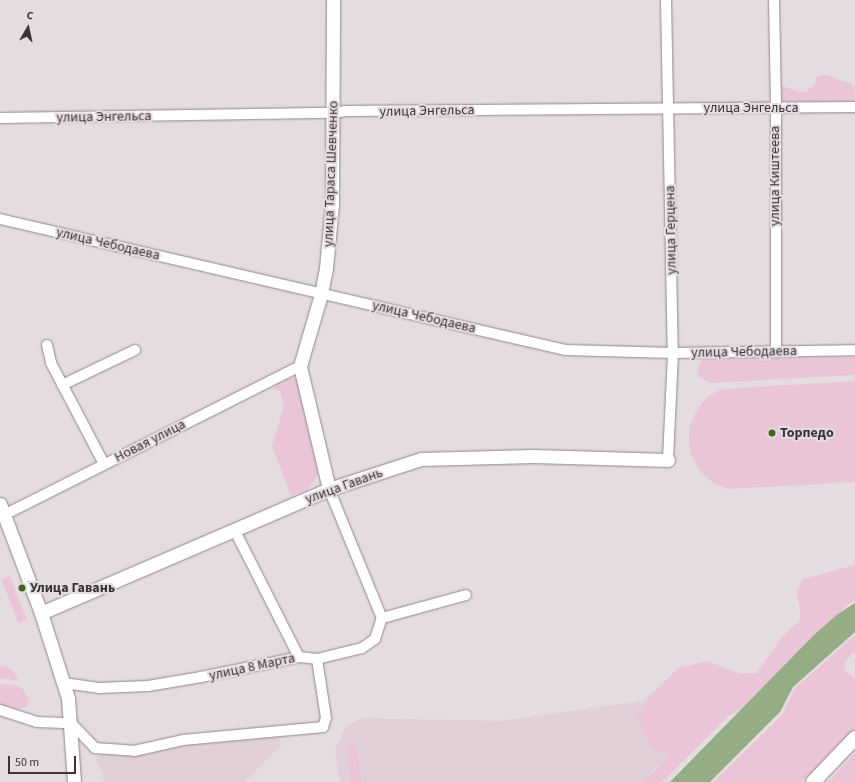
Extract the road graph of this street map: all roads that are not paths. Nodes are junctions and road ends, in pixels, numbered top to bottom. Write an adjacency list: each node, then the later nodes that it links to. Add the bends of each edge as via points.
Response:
1 (333, 0): 7 (street, улица Тараса Шевченко)
2 (666, 0): 5 (street, улица Герцена)
3 (774, 0): 6 (street, улица Киштеева)
4 (855, 107): 6 (street, улица Энгельса)
5 (669, 108): 6 (street, улица Энгельса); 7 (street, улица Энгельса); 15 (street, улица Герцена)
6 (776, 109): 14 (street, улица Киштеева)
7 (333, 113): 8 (street, улица Энгельса); 10 (street, улица Тараса Шевченко, via 332,204)
8 (0, 118)
9 (0, 219): 10 (street, улица Чебодаева)
10 (321, 294): 15 (street, улица Чебодаева, via 565,350); 16 (street, улица Тараса Шевченко)
11 (47, 345): 17 (street, via 51,363)
12 (135, 350): 17 (street)
13 (855, 350): 14 (street, улица Чебодаева)
14 (776, 352): 15 (street, улица Чебодаева)
15 (673, 353): 18 (street, улица Герцена)
16 (300, 366): 19 (street, Новая улица); 20 (street, улица Тараса Шевченко)
17 (62, 385): 19 (street)
18 (668, 460): 20 (street, улица Гавань, via 534,456 421,459)
19 (104, 464): 21 (street, Новая улица)
20 (329, 489): 22 (street, улица Гавань); 25 (street, улица Тараса Шевченко)
21 (1, 512): 24 (street)
22 (235, 531): 24 (street, улица Гавань); 26 (street)
23 (466, 595): 25 (street)
24 (41, 613): 28 (street)
25 (382, 618): 27 (street, улица 8 Марта, via 375,639 362,648)
26 (299, 657): 27 (street, улица 8 Марта); 28 (street, улица 8 Марта, via 202,678 148,686 99,688)
27 (317, 659): 30 (street, via 326,718 323,727 183,740 134,751 95,748)
28 (64, 683): 30 (street)
29 (0, 710): 30 (street, via 37,722)
30 (71, 723): 32 (street)
31 (855, 738): 33 (main road)
32 (74, 782)
33 (813, 782)

